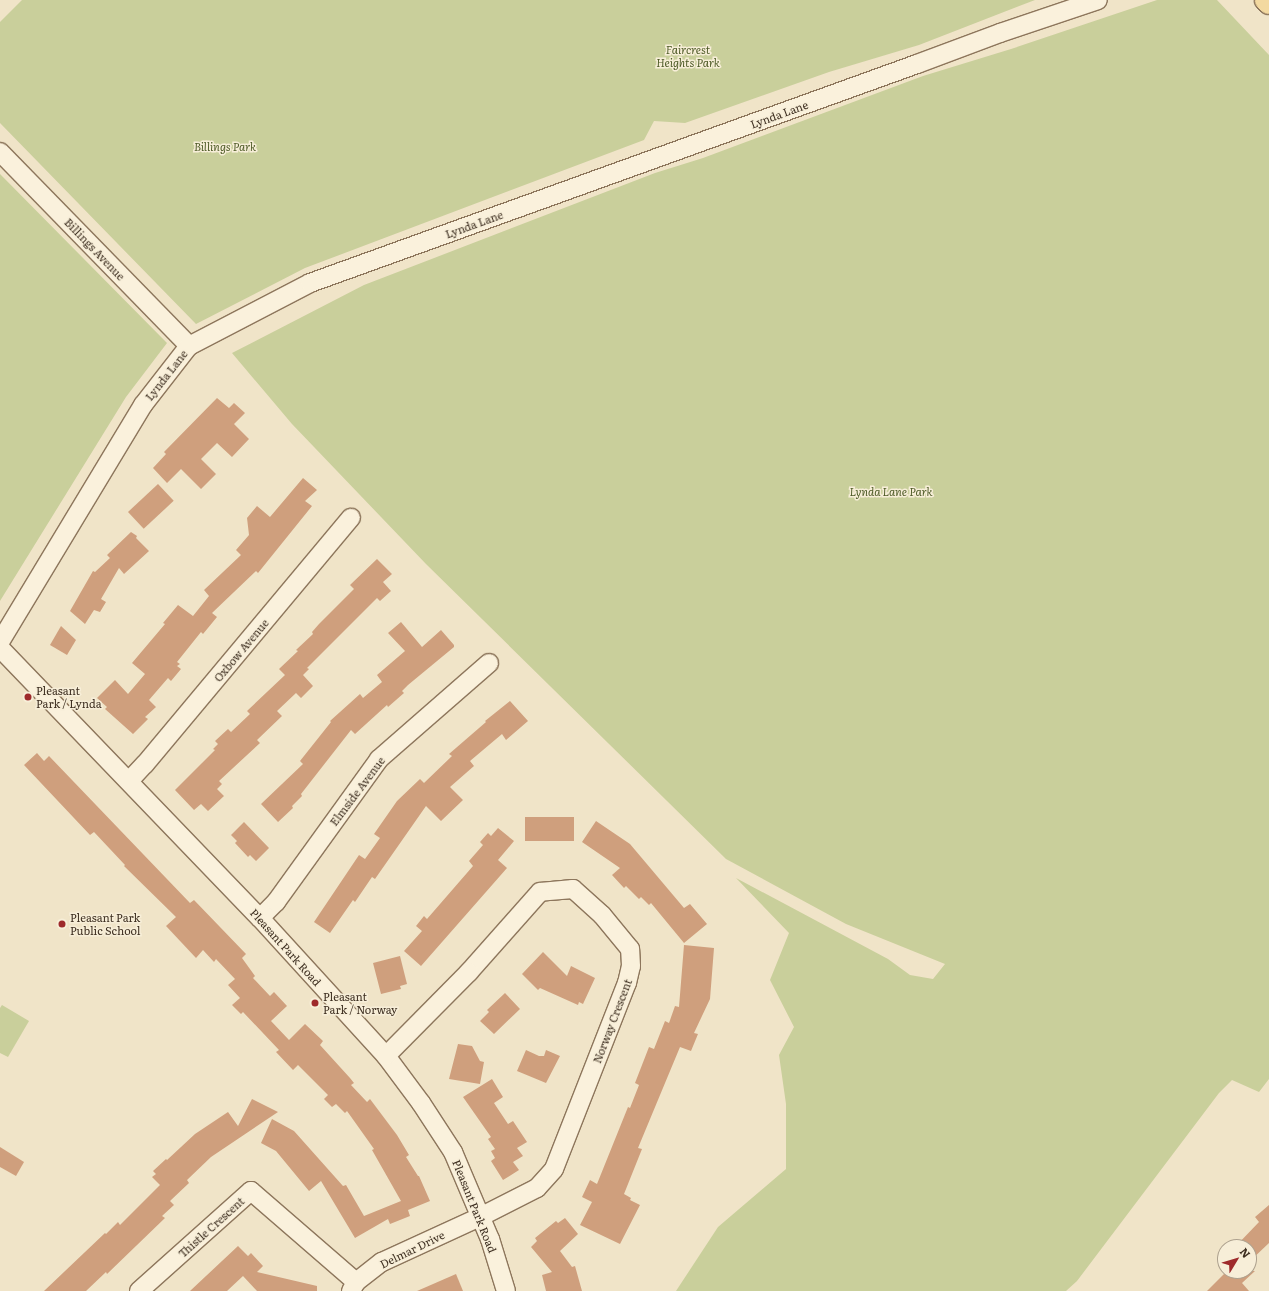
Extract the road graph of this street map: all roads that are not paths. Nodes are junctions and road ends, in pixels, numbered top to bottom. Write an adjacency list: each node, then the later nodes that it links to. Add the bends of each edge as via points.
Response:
1 (1098, 0): 5 (street, Lynda Lane, via 1000,33 310,283)
2 (1266, 0): 3 (main road)
3 (1269, 3)
4 (0, 152): 5 (street, Billings Avenue)
5 (189, 346): 7 (street, Lynda Lane, via 144,405)
6 (351, 518): 10 (street, Oxbow Avenue)
7 (0, 642)
8 (0, 648): 10 (street, Pleasant Park Road)
9 (489, 663): 11 (street, Elmside Avenue, via 379,759 276,902)
10 (129, 781): 11 (street, Pleasant Park Road)
11 (260, 918): 12 (street, Pleasant Park Road)
12 (386, 1056): 13 (street, Pleasant Park Road, via 421,1102 453,1152); 13 (street, Norway Crescent, via 469,972 540,892 573,889 602,915 630,949 632,966 627,983 554,1168 537,1188)
13 (480, 1217): 14 (street, Delmar Drive, via 382,1262); 16 (street, Pleasant Park Road, via 490,1239)
14 (353, 1286): 15 (street, Thistle Crescent, via 251,1190)
15 (139, 1291)
16 (506, 1291)

